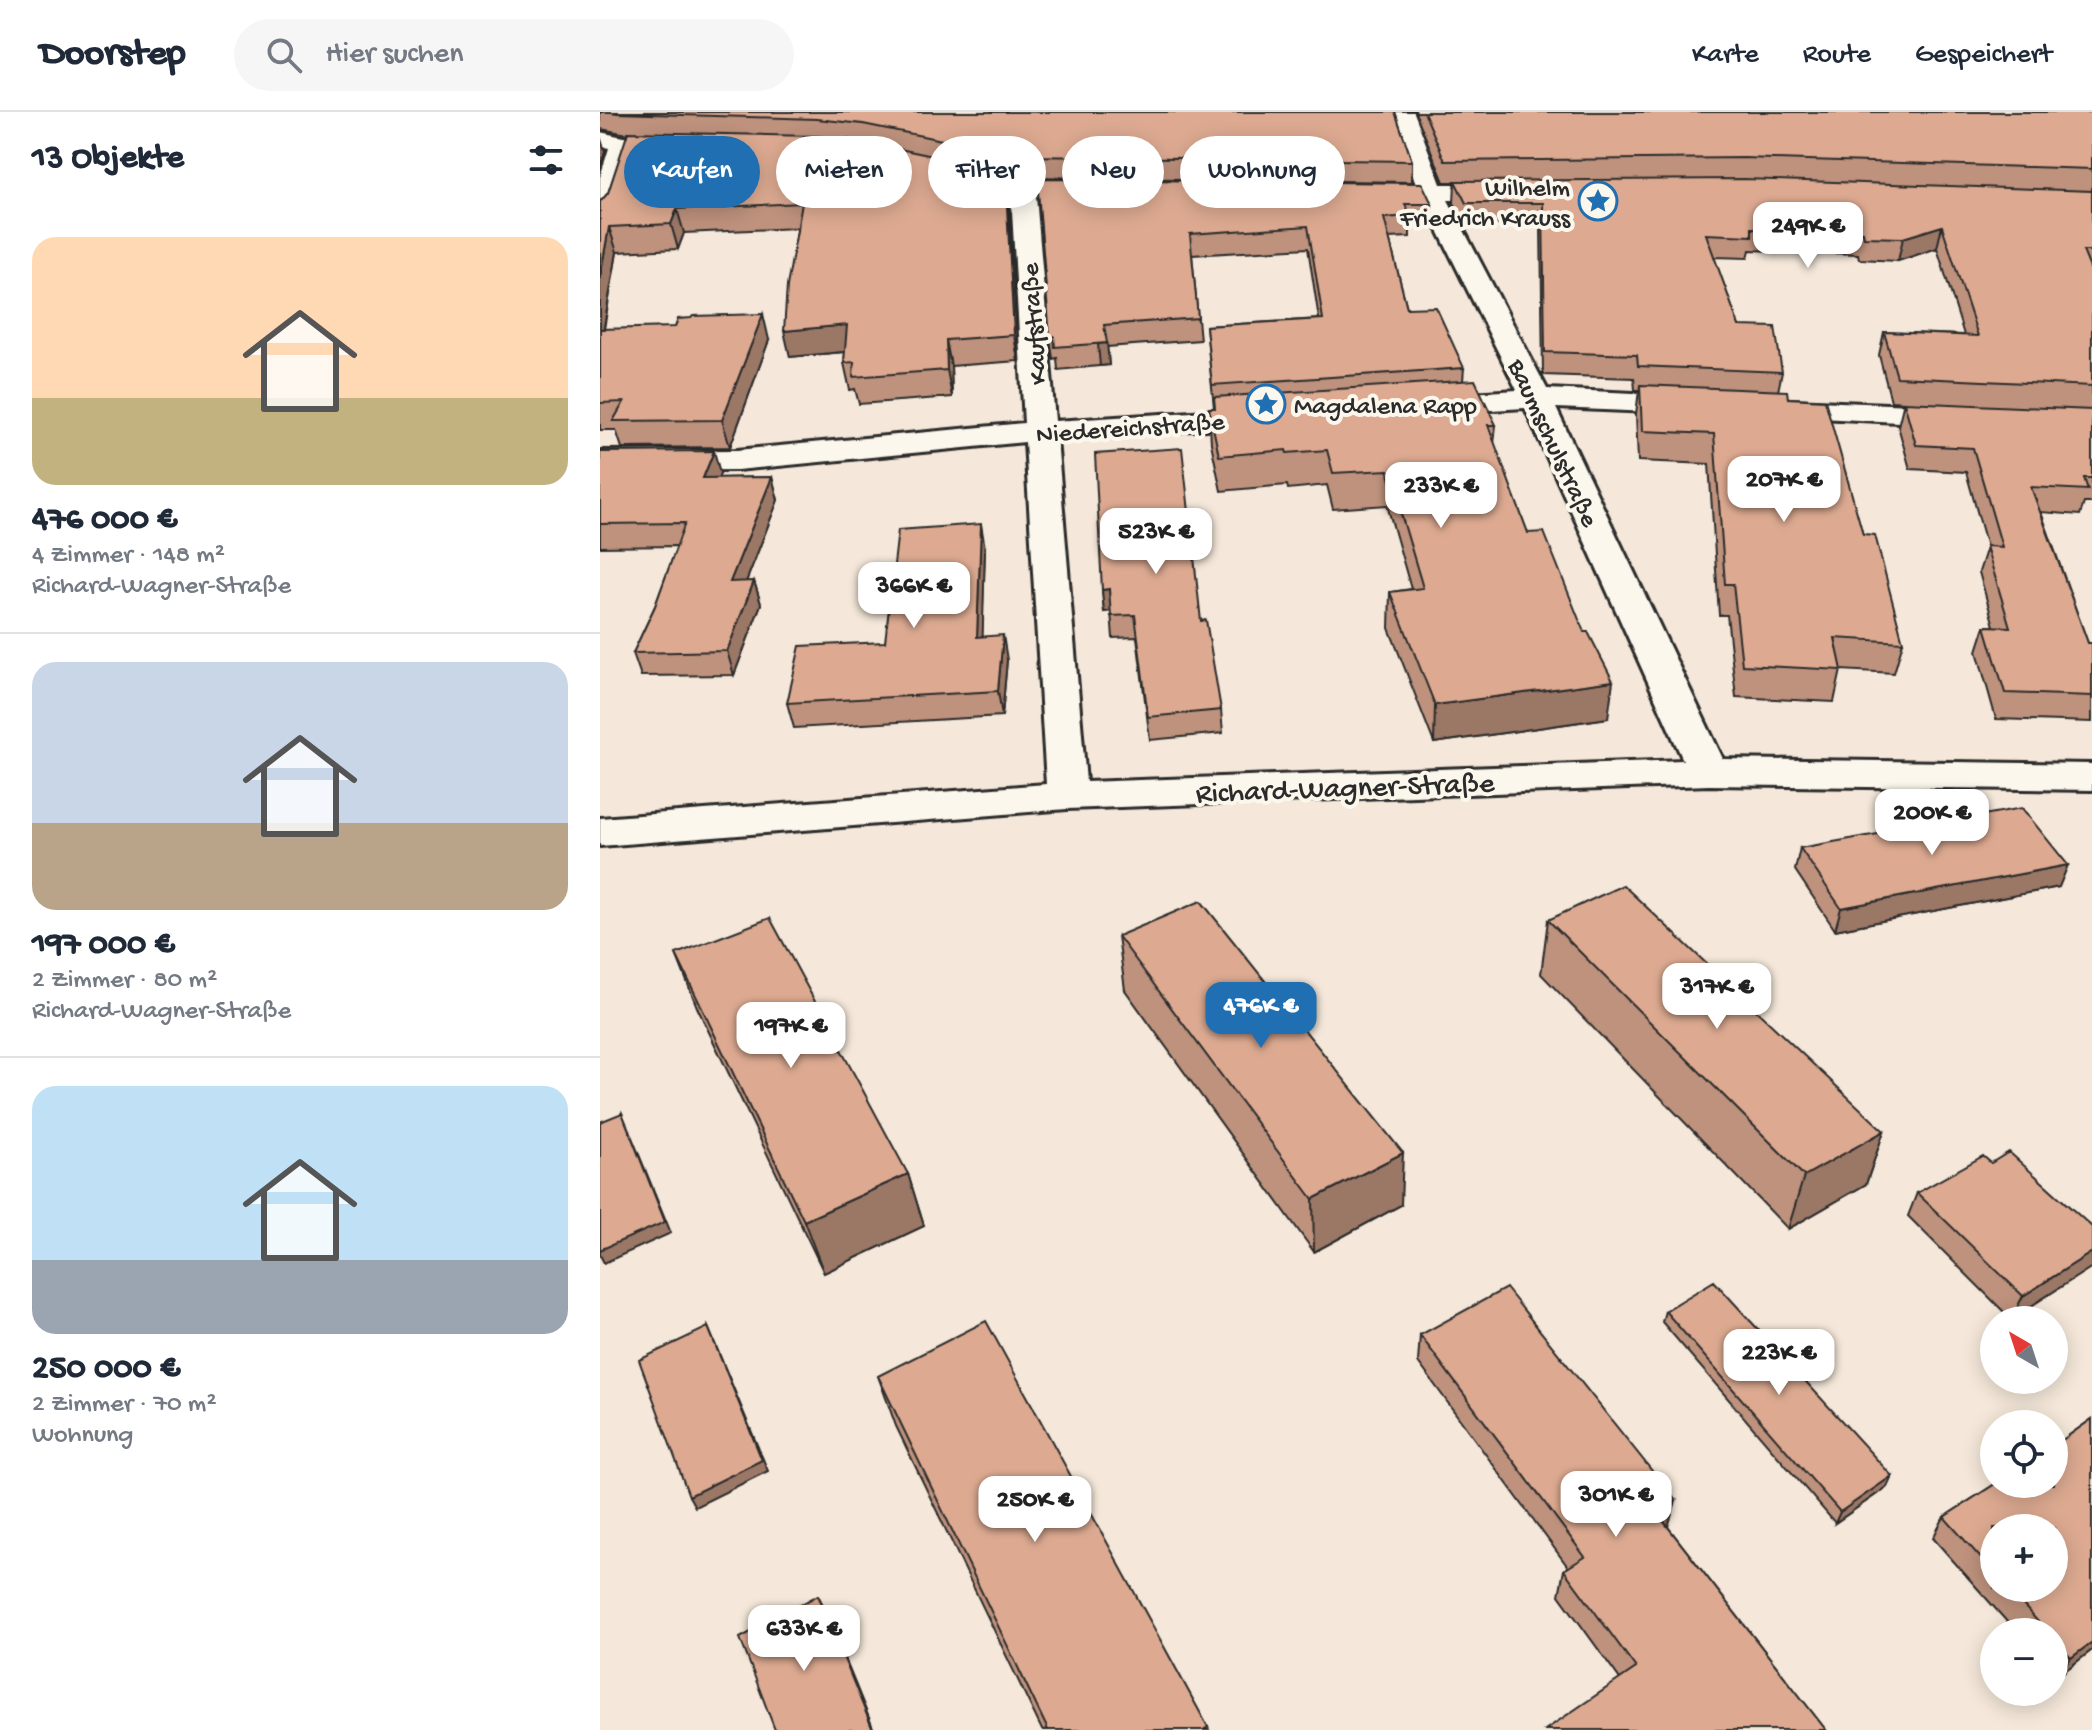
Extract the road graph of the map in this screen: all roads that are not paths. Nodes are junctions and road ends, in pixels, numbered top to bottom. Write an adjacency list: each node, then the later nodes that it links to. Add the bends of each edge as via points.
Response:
1 (1402, 112): 5 (street, Baumschulstraße)
2 (612, 142): 7 (street)
3 (1345, 192): 5 (street)
4 (1540, 192): 5 (street)
5 (1432, 193): 8 (street, Baumschulstraße)
6 (1024, 208): 12 (street, Kaufstraße)
7 (600, 216)
8 (1536, 398): 9 (street); 11 (street); 14 (street, Baumschulstraße)
9 (1397, 407)
10 (1304, 413): 12 (street, Niedereichstraße)
11 (1981, 417)
12 (1040, 431): 13 (street, Niedereichstraße, via 737,460); 16 (street, Kaufstraße)
13 (600, 461)
14 (1709, 772): 15 (street, Richard-Wagner-Straße); 16 (street, Richard-Wagner-Straße)
15 (2092, 777)
16 (1067, 796): 17 (street, Richard-Wagner-Straße)
17 (600, 832)

